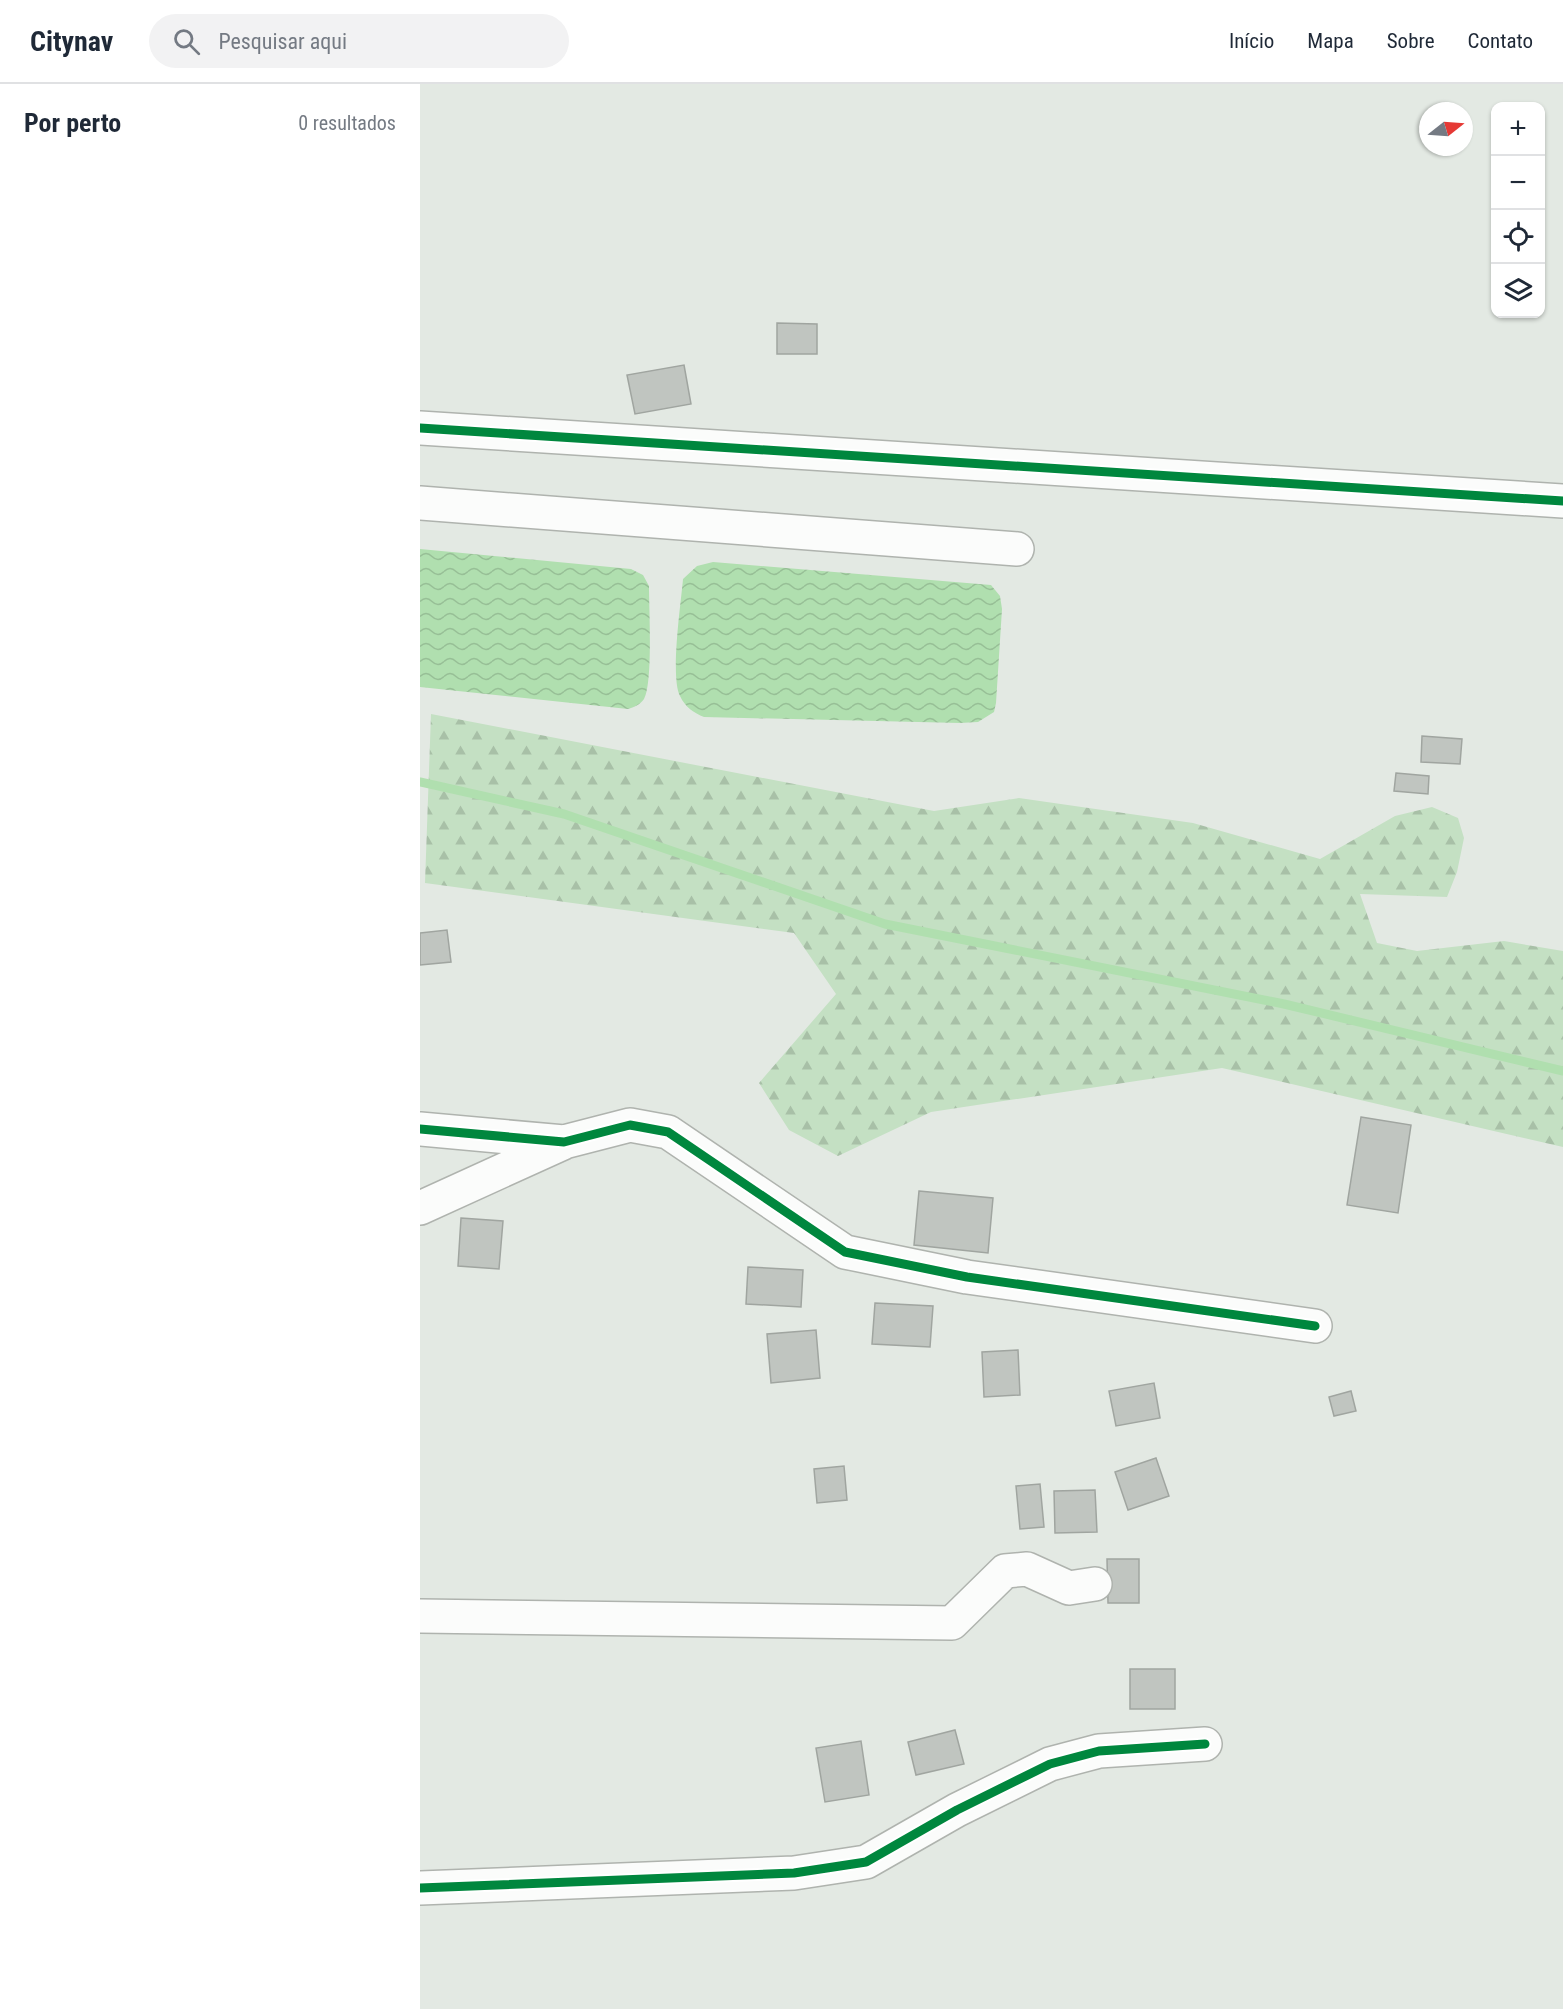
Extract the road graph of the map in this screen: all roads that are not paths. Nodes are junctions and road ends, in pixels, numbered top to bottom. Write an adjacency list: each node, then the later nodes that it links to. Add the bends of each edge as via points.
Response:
1 (420, 428): 2 (street)
2 (1563, 501)
3 (420, 503): 4 (street)
4 (1017, 549)
5 (420, 1129): 6 (street)
6 (564, 1142): 7 (street); 8 (street, via 630,1125 668,1132 845,1252 967,1277)
7 (420, 1208)
8 (1315, 1326)
9 (1095, 1584): 10 (street, via 1069,1588 1028,1569 1005,1571 952,1623)
10 (420, 1616)
11 (1205, 1744): 12 (street, via 1099,1751 1050,1764 957,1810 866,1862 795,1873)
12 (420, 1888)

